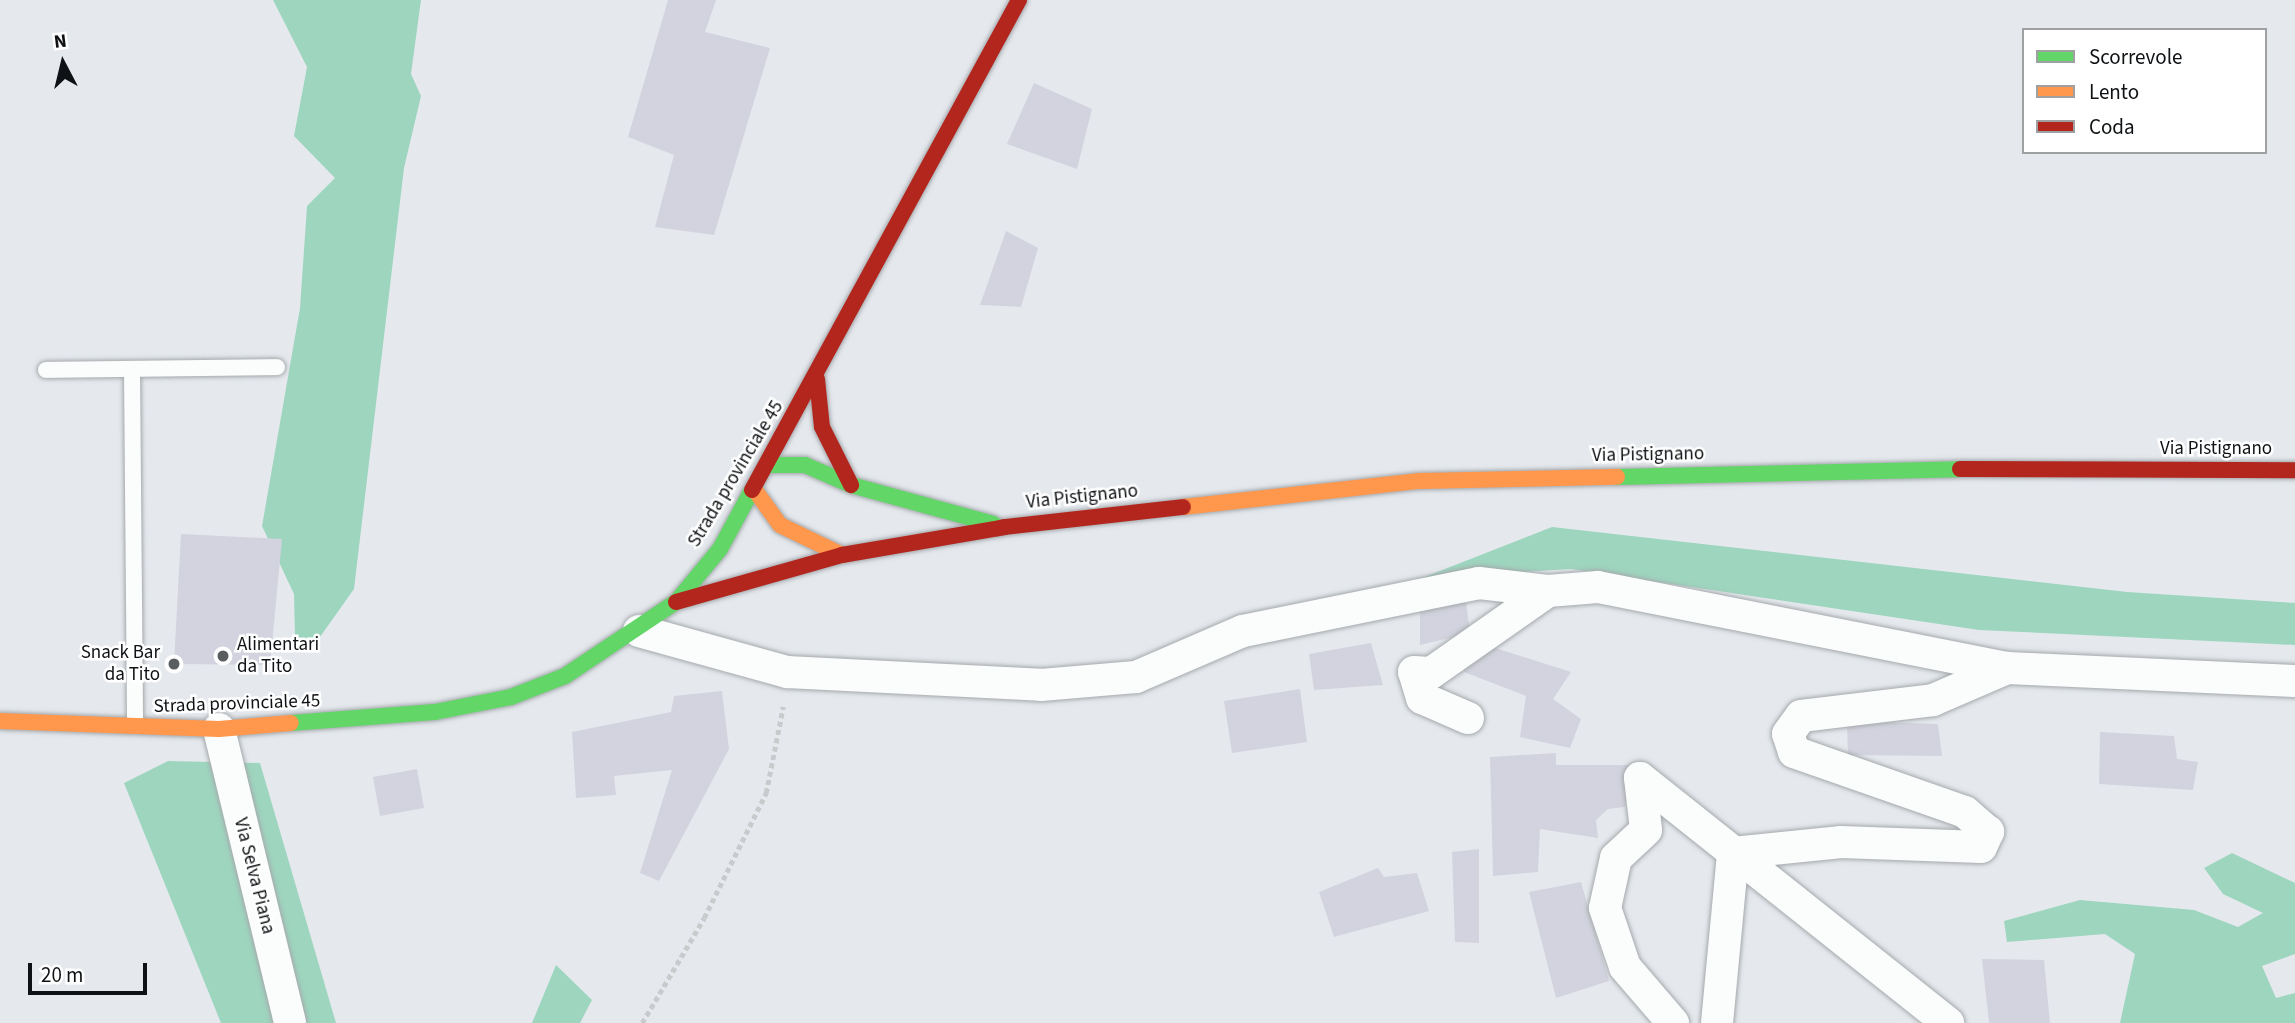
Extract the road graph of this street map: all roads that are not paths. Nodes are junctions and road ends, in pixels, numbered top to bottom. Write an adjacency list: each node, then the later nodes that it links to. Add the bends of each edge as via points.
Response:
1 (1019, 0): 5 (street, Strada provinciale 45)
2 (277, 367): 4 (lane)
3 (46, 370): 4 (lane)
4 (132, 371): 19 (lane)
5 (817, 379): 6 (street, Strada provinciale 45); 8 (street, via 822,428)
6 (767, 465): 8 (street, via 805,465); 9 (street, Strada provinciale 45)
7 (2295, 471): 10 (street, Via Pistignano, via 1958,469 1420,481)
8 (851, 485): 10 (street)
9 (754, 489): 11 (street, via 780,525); 13 (street, Strada provinciale 45, via 720,549)
10 (1005, 527): 11 (street, Via Pistignano)
11 (842, 555): 13 (street, Via Pistignano)
12 (1548, 591): 14 (street, via 1479,583 1368,602 1243,631 1136,677 1041,685 787,671); 15 (street, via 1598,587); 17 (street, via 1431,673 1414,672 1422,698)
13 (676, 602): 14 (street, Strada provinciale 45)
14 (639, 631): 20 (street, Strada provinciale 45, via 565,676 511,697 435,712)
15 (2007, 667): 16 (street); 21 (street, via 1933,700 1801,716 1788,734 1794,752 1965,812 1988,832 1981,847 1841,842)
16 (2295, 681)
17 (1468, 718)
18 (0, 721): 19 (street, Strada provinciale 45)
19 (135, 728): 20 (street, Strada provinciale 45)
20 (219, 729): 22 (street, Via Selva Piana)
21 (1733, 853): 23 (street, via 1640,778 1646,830 1616,858 1605,908 1625,967); 24 (street); 25 (street)
22 (290, 1023)
23 (1672, 1023)
24 (1717, 1023)
25 (1948, 1023)

